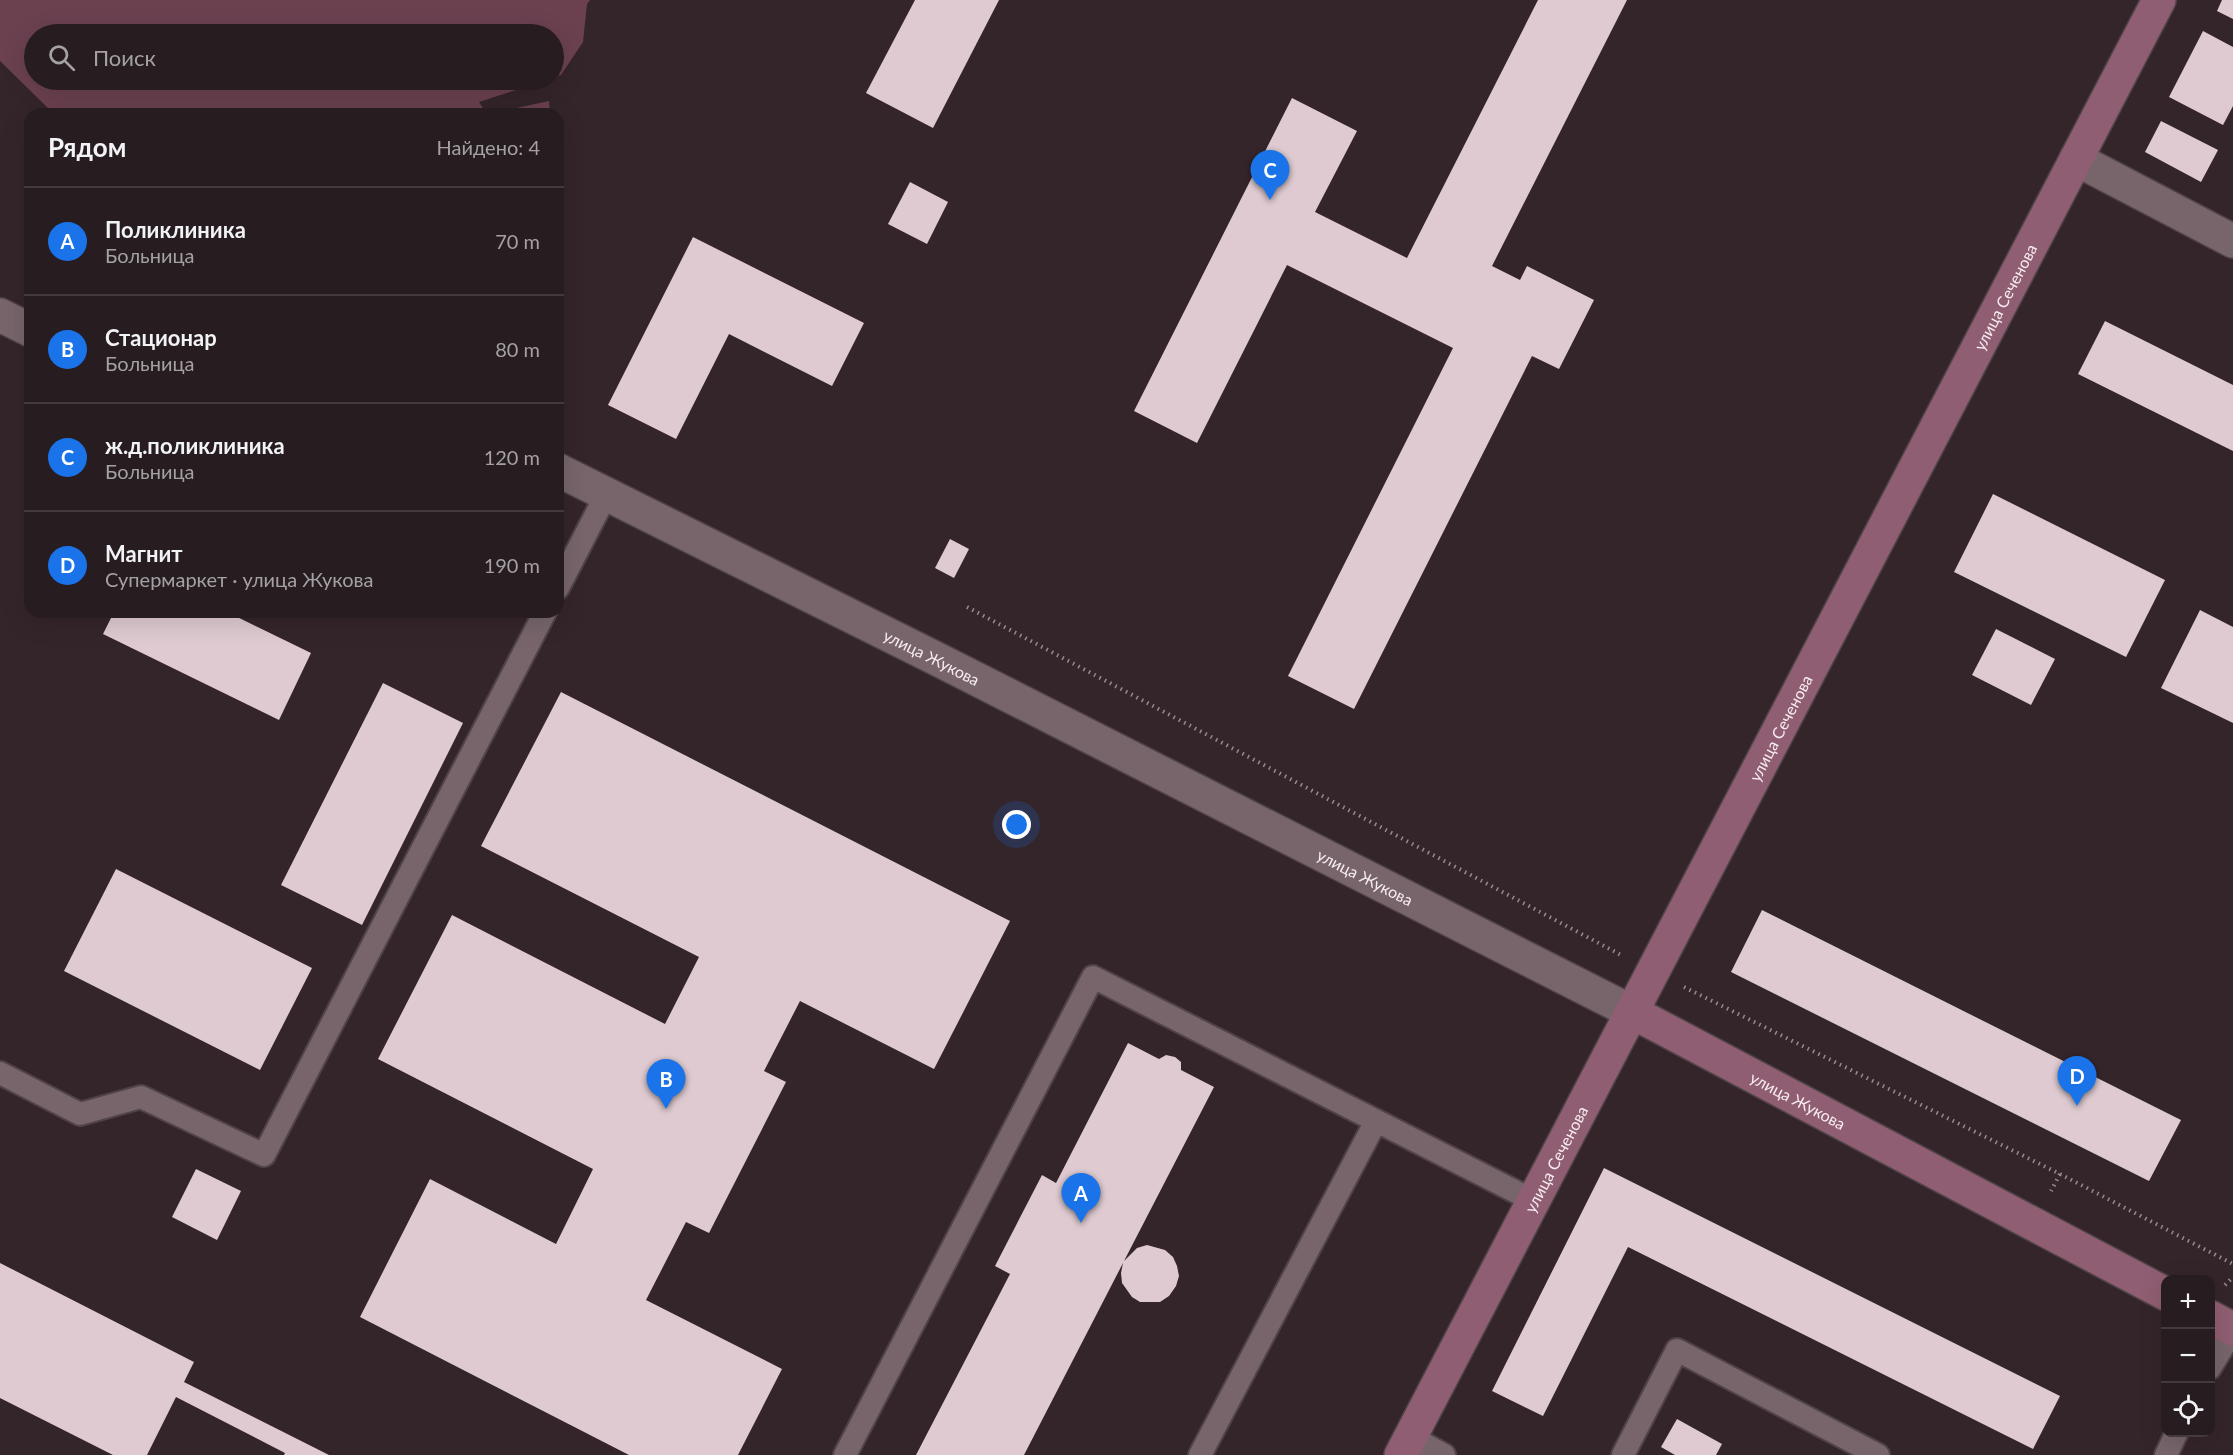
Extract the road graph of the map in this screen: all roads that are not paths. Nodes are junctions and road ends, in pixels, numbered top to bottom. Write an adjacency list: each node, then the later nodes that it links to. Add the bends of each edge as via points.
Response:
1 (2159, 0): 2 (main road, улица Сеченова)
2 (2076, 159): 3 (street); 10 (main road, улица Сеченова)
3 (2233, 241)
4 (0, 315): 5 (street)
5 (24, 327)
6 (564, 472): 7 (street, улица Жукова)
7 (607, 493): 8 (lane); 10 (street, улица Жукова)
8 (564, 576)
9 (542, 618): 11 (lane, via 264,1155 141,1097 80,1114)
10 (1632, 1012): 13 (main road, улица Сеченова); 14 (main road, улица Жукова)
11 (0, 1073)
12 (1376, 1121): 13 (lane); 20 (lane, via 1093,977); 21 (lane)
13 (1534, 1201): 19 (main road, улица Сеченова)
14 (2161, 1291)
15 (2215, 1319): 16 (main road)
16 (2233, 1329): 17 (lane)
17 (2215, 1361)
18 (2175, 1437): 25 (lane)
19 (1406, 1446): 22 (lane)
20 (845, 1455)
21 (1200, 1455)
22 (1444, 1455)
23 (1623, 1455): 24 (lane, via 1677,1350)
24 (1878, 1455)
25 (2166, 1455)

